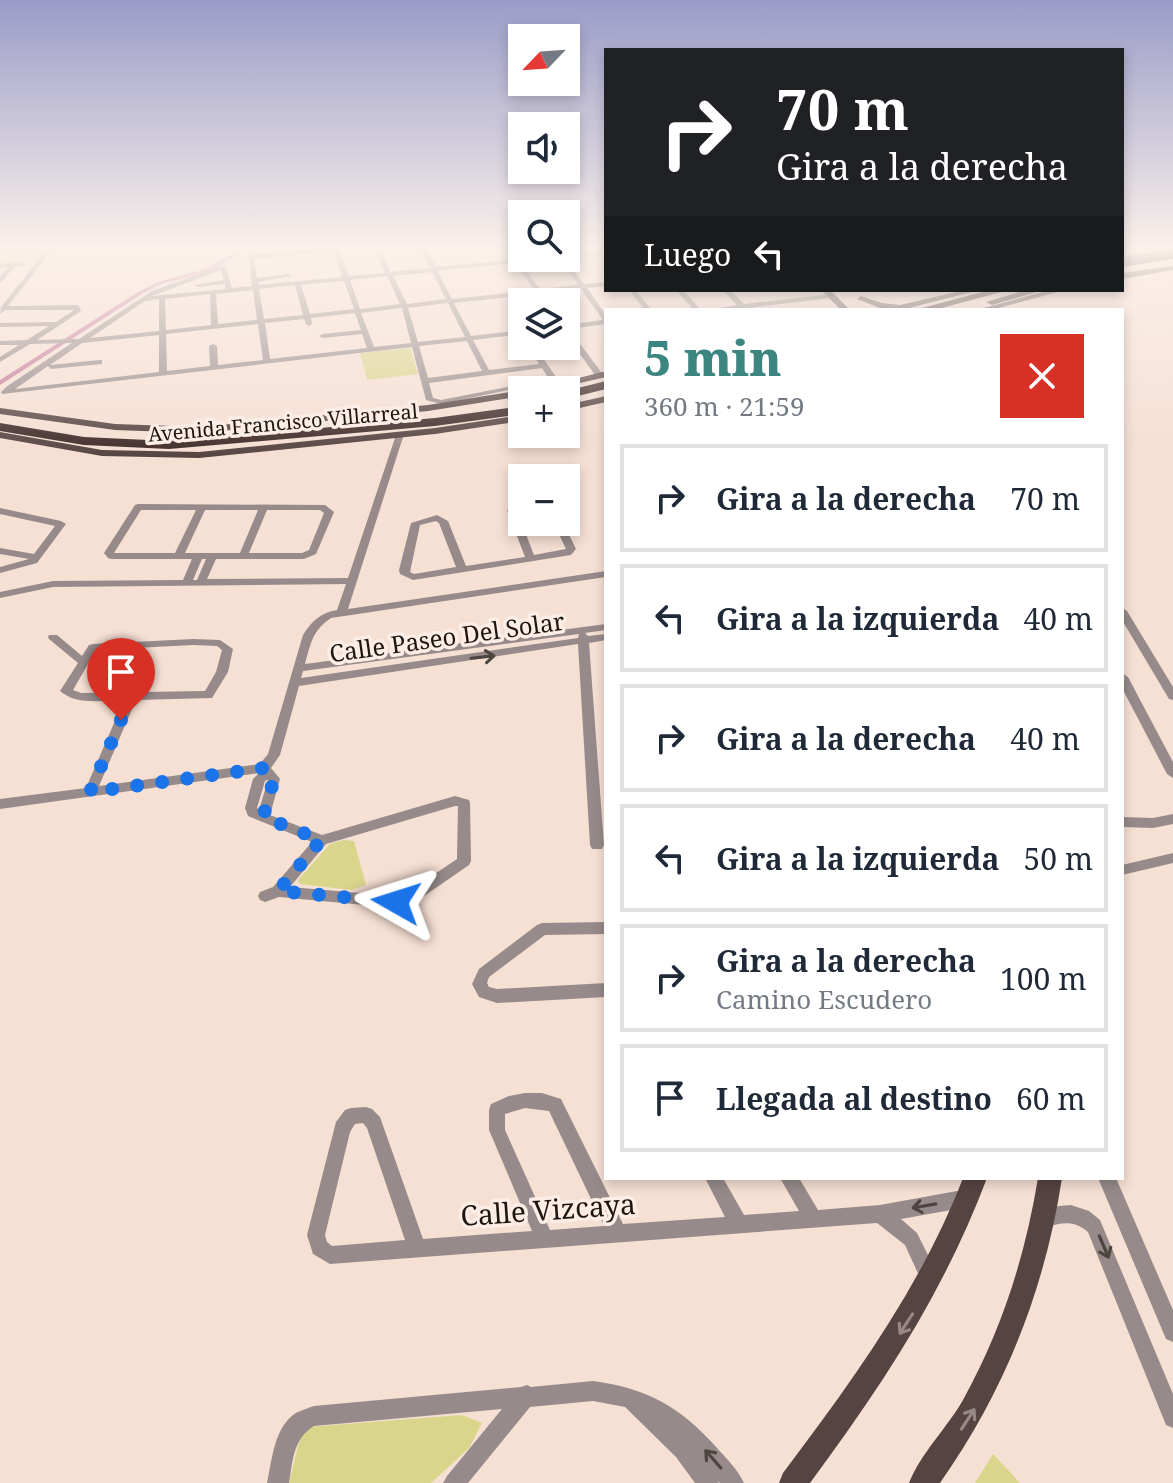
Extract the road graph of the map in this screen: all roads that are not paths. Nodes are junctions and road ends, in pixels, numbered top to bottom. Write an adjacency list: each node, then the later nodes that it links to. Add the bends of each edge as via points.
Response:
1 (66, 318): 12 (street)
2 (116, 318): 21 (street)
3 (162, 318): 16 (street)
4 (215, 318): 14 (street)
5 (316, 318): 9 (street)
6 (358, 318): 17 (street)
7 (408, 318): 24 (street)
8 (461, 318): 20 (street)
9 (308, 320): 10 (street)
10 (262, 321): 14 (street); 31 (street)
11 (604, 321): 15 (street)
12 (56, 324): 13 (street); 23 (street)
13 (0, 325)
14 (215, 326): 16 (street)
15 (580, 326)
16 (162, 332): 21 (street); 38 (street)
17 (363, 332): 19 (street); 27 (street)
18 (508, 334): 20 (street)
19 (323, 336)
20 (471, 338): 24 (street); 28 (street)
21 (83, 341): 23 (street); 33 (street)
22 (0, 343): 23 (street)
23 (26, 344): 29 (street)
24 (415, 344): 27 (street); 41 (street)
25 (213, 346): 36 (street)
26 (580, 348): 42 (street)
27 (371, 350): 31 (street)
28 (481, 357): 37 (street); 39 (street)
29 (0, 360)
30 (541, 360): 35 (street)
31 (267, 361): 36 (street)
32 (99, 362): 33 (street)
33 (51, 364): 46 (street); 49 (street)
34 (135, 365): 40 (street)
35 (545, 365): 37 (street); 41 (street, via 555,379 441,402 430,400)
36 (214, 367): 38 (street)
37 (515, 369): 39 (street)
38 (163, 373): 40 (street)
39 (487, 373): 41 (street)
40 (134, 377): 46 (street)
41 (425, 381)
42 (604, 384)
43 (604, 385): 47 (main road)
44 (604, 385): 48 (highway)
45 (604, 386): 51 (main road)
46 (46, 387): 49 (street)
47 (580, 387)
48 (580, 393)
49 (3, 394)
50 (508, 395): 54 (main road, Avenida Francisco Villarreal, via 200,430 115,427)
51 (580, 400)
52 (508, 409): 55 (highway, Avenida Francisco Villarreal, via 171,438)
53 (508, 409): 58 (highway, Avenida Francisco Villarreal)
54 (0, 411)
55 (0, 419)
56 (508, 420): 59 (main road, Avenida Francisco Villarreal)
57 (0, 427): 61 (highway, Avenida Francisco Villarreal)
58 (345, 430): 61 (highway, Avenida Francisco Villarreal, via 181,445); 62 (highway)
59 (400, 434): 62 (main road, Avenida Francisco Villarreal); 82 (street)
60 (0, 435): 63 (main road, Avenida Francisco Villarreal)
61 (84, 441): 63 (highway)
62 (239, 450): 63 (main road, Avenida Francisco Villarreal)
63 (102, 453)
64 (202, 507): 65 (street); 71 (street); 71 (street, via 135,508 109,554)
65 (263, 508): 70 (street); 70 (street, via 322,507 329,512 309,555)
66 (0, 511): 74 (street, via 61,524)
67 (522, 536): 75 (street)
68 (564, 536): 75 (street, via 570,551)
69 (0, 551): 74 (street)
70 (244, 554): 73 (street)
71 (179, 555): 72 (street)
72 (199, 555): 73 (street); 83 (street)
73 (213, 555): 81 (street)
74 (38, 558): 79 (street)
75 (531, 559): 76 (street)
76 (503, 566): 77 (street); 84 (street)
77 (489, 568): 78 (street); 85 (street)
78 (462, 569): 78 (street, via 405,574 416,523 443,521)
79 (0, 570)
80 (604, 574): 84 (street)
81 (201, 581): 82 (street); 83 (street)
82 (352, 581): 87 (street)
83 (187, 582): 86 (street, via 43,585)
84 (512, 588): 85 (street)
85 (497, 590): 87 (street)
86 (0, 595)
87 (342, 612): 96 (street, via 316,623)
88 (1124, 614): 99 (street)
89 (604, 628): 90 (street, Calle Paseo Del Solar)
90 (583, 636): 92 (street, Calle Paseo Del Solar); 93 (street, Calle Paseo Del Solar); 95 (street, Calle Paseo Del Solar, one-way to 90); 101 (street)
91 (53, 637): 94 (street)
92 (604, 637)
93 (396, 652): 95 (street); 96 (street, Calle Paseo Del Solar)
94 (82, 661): 100 (street, via 67,694); 100 (street, via 96,646 193,642 228,647 211,693)
95 (398, 666): 98 (street, Calle Paseo Del Solar)
96 (299, 668): 98 (street)
97 (1124, 681): 104 (street)
98 (295, 683): 103 (street)
99 (1173, 696)
100 (131, 698): 105 (street)
101 (592, 732): 102 (street); 110 (street)
102 (604, 733)
103 (265, 771): 105 (street); 109 (street, via 251,808)
104 (1173, 774)
105 (90, 792): 106 (street)
106 (0, 804)
107 (1173, 819): 108 (street)
108 (1124, 827)
109 (321, 840): 109 (street, via 271,893 403,902 464,861 466,808 455,801)
110 (597, 845)
111 (1173, 858): 112 (street)
112 (1124, 870)
113 (604, 928): 114 (street, via 542,929 484,973 479,984 497,996)
114 (604, 990)
115 (715, 1180): 123 (street)
116 (790, 1180): 121 (street)
117 (1050, 1180): 122 (main road)
118 (1108, 1180): 128 (street)
119 (972, 1188): 120 (street, Calle Vizcaya, one-way to 120); 127 (main road)
120 (880, 1214): 121 (street, Calle Vizcaya); 127 (street, via 911,1239)
121 (813, 1218): 123 (street, Calle Vizcaya)
122 (1045, 1219): 131 (street, one-way to 131, via 1065,1212 1094,1226); 137 (main road, one-way to 122, via 985,1392 1026,1289)
123 (739, 1224): 124 (street, Calle Vizcaya)
124 (617, 1232): 125 (street, Calle Vizcaya); 125 (street, via 560,1110 551,1101 507,1103 497,1110 497,1130)
125 (545, 1239): 126 (street, Calle Vizcaya)
126 (417, 1248): 126 (street, Calle Vizcaya, via 371,1118 355,1114 347,1118 316,1235 319,1248 330,1255)
127 (931, 1282): 136 (main road, one-way to 136)
128 (1173, 1332)
129 (527, 1395): 130 (street); 132 (street, via 307,1418 289,1432); 133 (street)
130 (627, 1395): 134 (street); 135 (street, one-way to 130, via 677,1422)
131 (1173, 1418)
132 (278, 1483)
133 (454, 1483)
134 (708, 1483)
135 (733, 1483)
136 (793, 1483)
137 (923, 1483)

